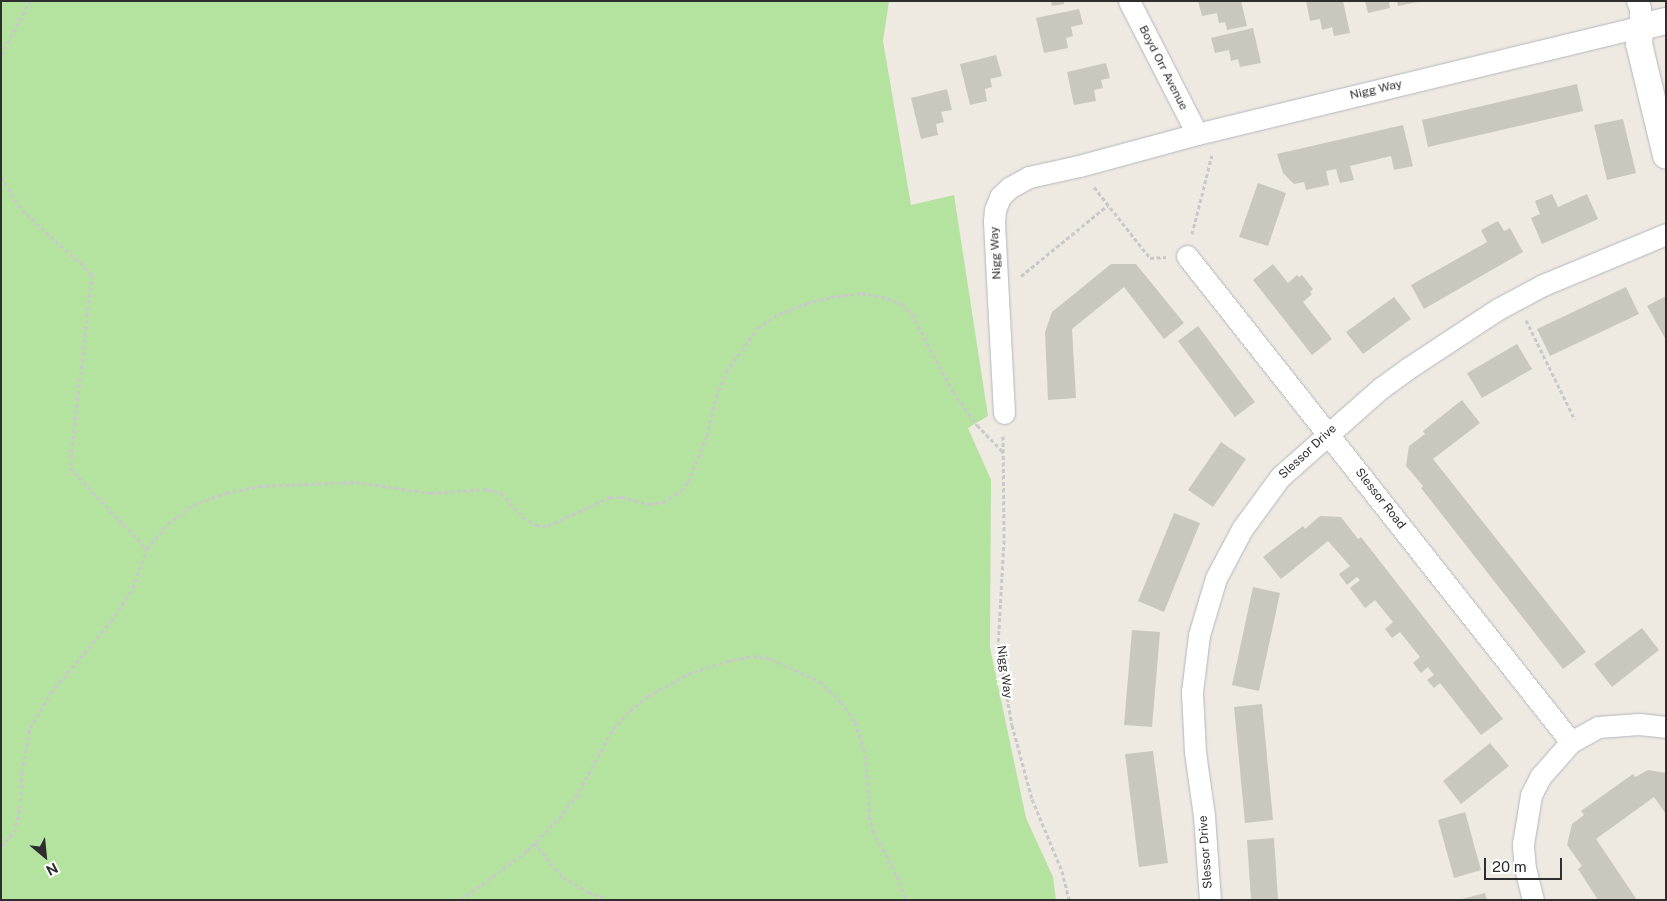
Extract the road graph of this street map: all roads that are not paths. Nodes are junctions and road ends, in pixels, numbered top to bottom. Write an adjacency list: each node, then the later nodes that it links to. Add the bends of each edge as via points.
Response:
1 (1129, 1): 5 (street, Boyd Orr Avenue)
2 (1637, 1): 4 (street)
3 (1666, 22): 4 (street, Nigg Way)
4 (1640, 27): 5 (street, Nigg Way); 6 (street, via 1639,44)
5 (1197, 134): 9 (street, Nigg Way, via 1030,177 1009,188 1000,198 994,221)
6 (1666, 156)
7 (1666, 234): 10 (street, Slessor Drive, via 1573,272 1516,300 1407,369)
8 (1187, 256): 10 (street, Slessor Road)
9 (1004, 413)
10 (1328, 433): 12 (street, Slessor Road); 13 (street, Slessor Drive, via 1280,477 1242,529 1216,578 1199,635 1192,692)
11 (1666, 726): 12 (street, via 1639,724 1598,728)
12 (1571, 742): 14 (street, via 1540,777 1525,818 1525,869)
13 (1210, 900)
14 (1533, 900)

